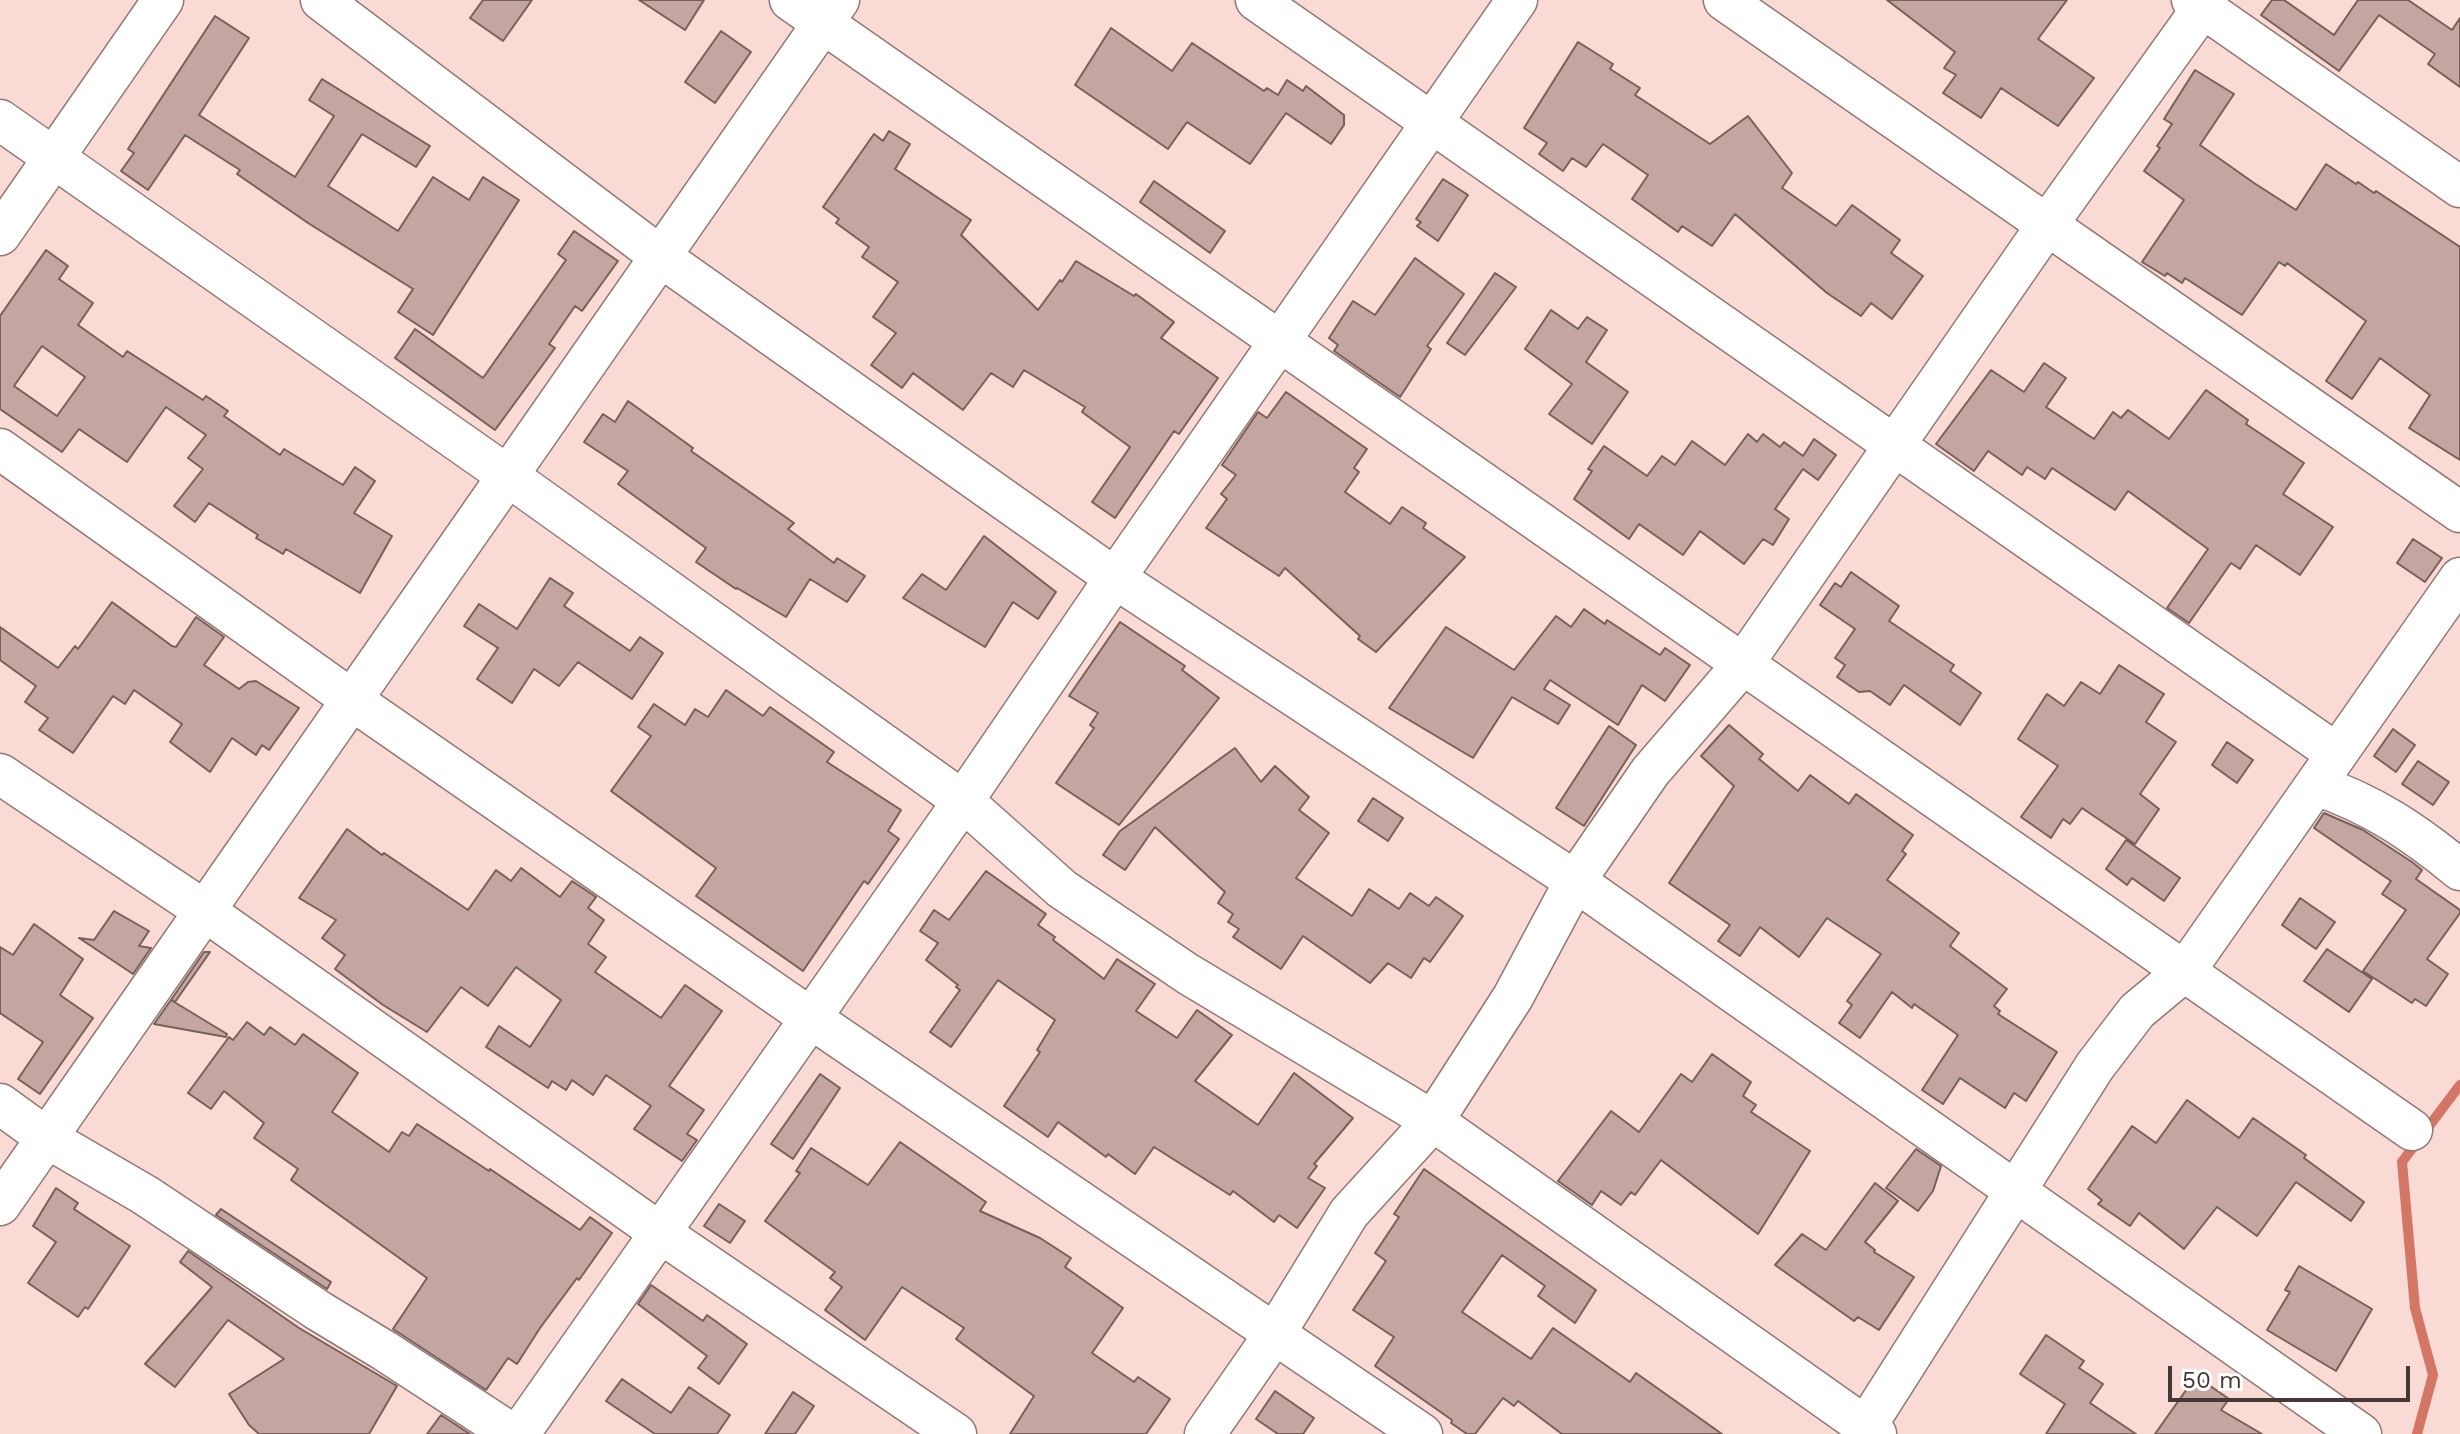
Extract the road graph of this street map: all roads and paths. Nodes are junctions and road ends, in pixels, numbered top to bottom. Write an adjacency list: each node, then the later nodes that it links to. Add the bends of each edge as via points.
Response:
1 (163, 0): 11 (street)
2 (321, 0): 15 (street)
3 (790, 0): 8 (street)
4 (1256, 0): 10 (street)
5 (1517, 0): 10 (street)
6 (1724, 0): 13 (street)
7 (2201, 2): 12 (street); 13 (street)
8 (831, 12): 15 (street); 16 (street)
9 (0, 120): 11 (street)
10 (1431, 122): 16 (street); 17 (street)
11 (54, 157): 14 (street); 19 (street)
12 (2460, 187)
13 (2047, 225): 17 (street); 20 (street)
14 (0, 235)
15 (661, 257): 19 (street); 21 (street)
16 (1280, 341): 21 (street); 23 (street)
17 (1896, 446): 23 (street); 25 (street)
18 (0, 449): 24 (street)
19 (508, 476): 24 (street); 27 (street)
20 (2460, 512)
21 (1115, 578): 27 (street); 29 (street)
22 (2460, 578): 25 (street)
23 (1743, 664): 29 (street, via 1650,772); 31 (street)
24 (352, 700): 30 (street); 32 (street)
25 (2326, 769): 28 (street, via 2355,798 2406,828); 31 (street)
26 (0, 774): 30 (street)
27 (963, 801): 32 (street); 34 (street, via 1062,889 1188,974)
28 (2460, 870)
29 (1575, 881): 34 (street, via 1513,997); 37 (street)
30 (205, 911): 36 (street); 39 (street)
31 (2185, 971): 35 (street); 37 (street, via 2137,1011 2103,1055)
32 (809, 1017): 39 (street); 40 (street)
33 (0, 1104): 36 (street)
34 (1433, 1121): 40 (street, via 1349,1213); 41 (street)
35 (2412, 1130)
36 (47, 1138): 38 (street); 42 (street, via 145,1195)
37 (2015, 1192): 41 (street); 47 (street)
38 (0, 1205)
39 (659, 1232): 43 (street); 44 (street)
40 (1276, 1332): 45 (street); 46 (street)
41 (1868, 1432)
42 (512, 1434)
43 (519, 1434)
44 (956, 1434)
45 (1205, 1434)
46 (1422, 1434)
47 (2361, 1434)

